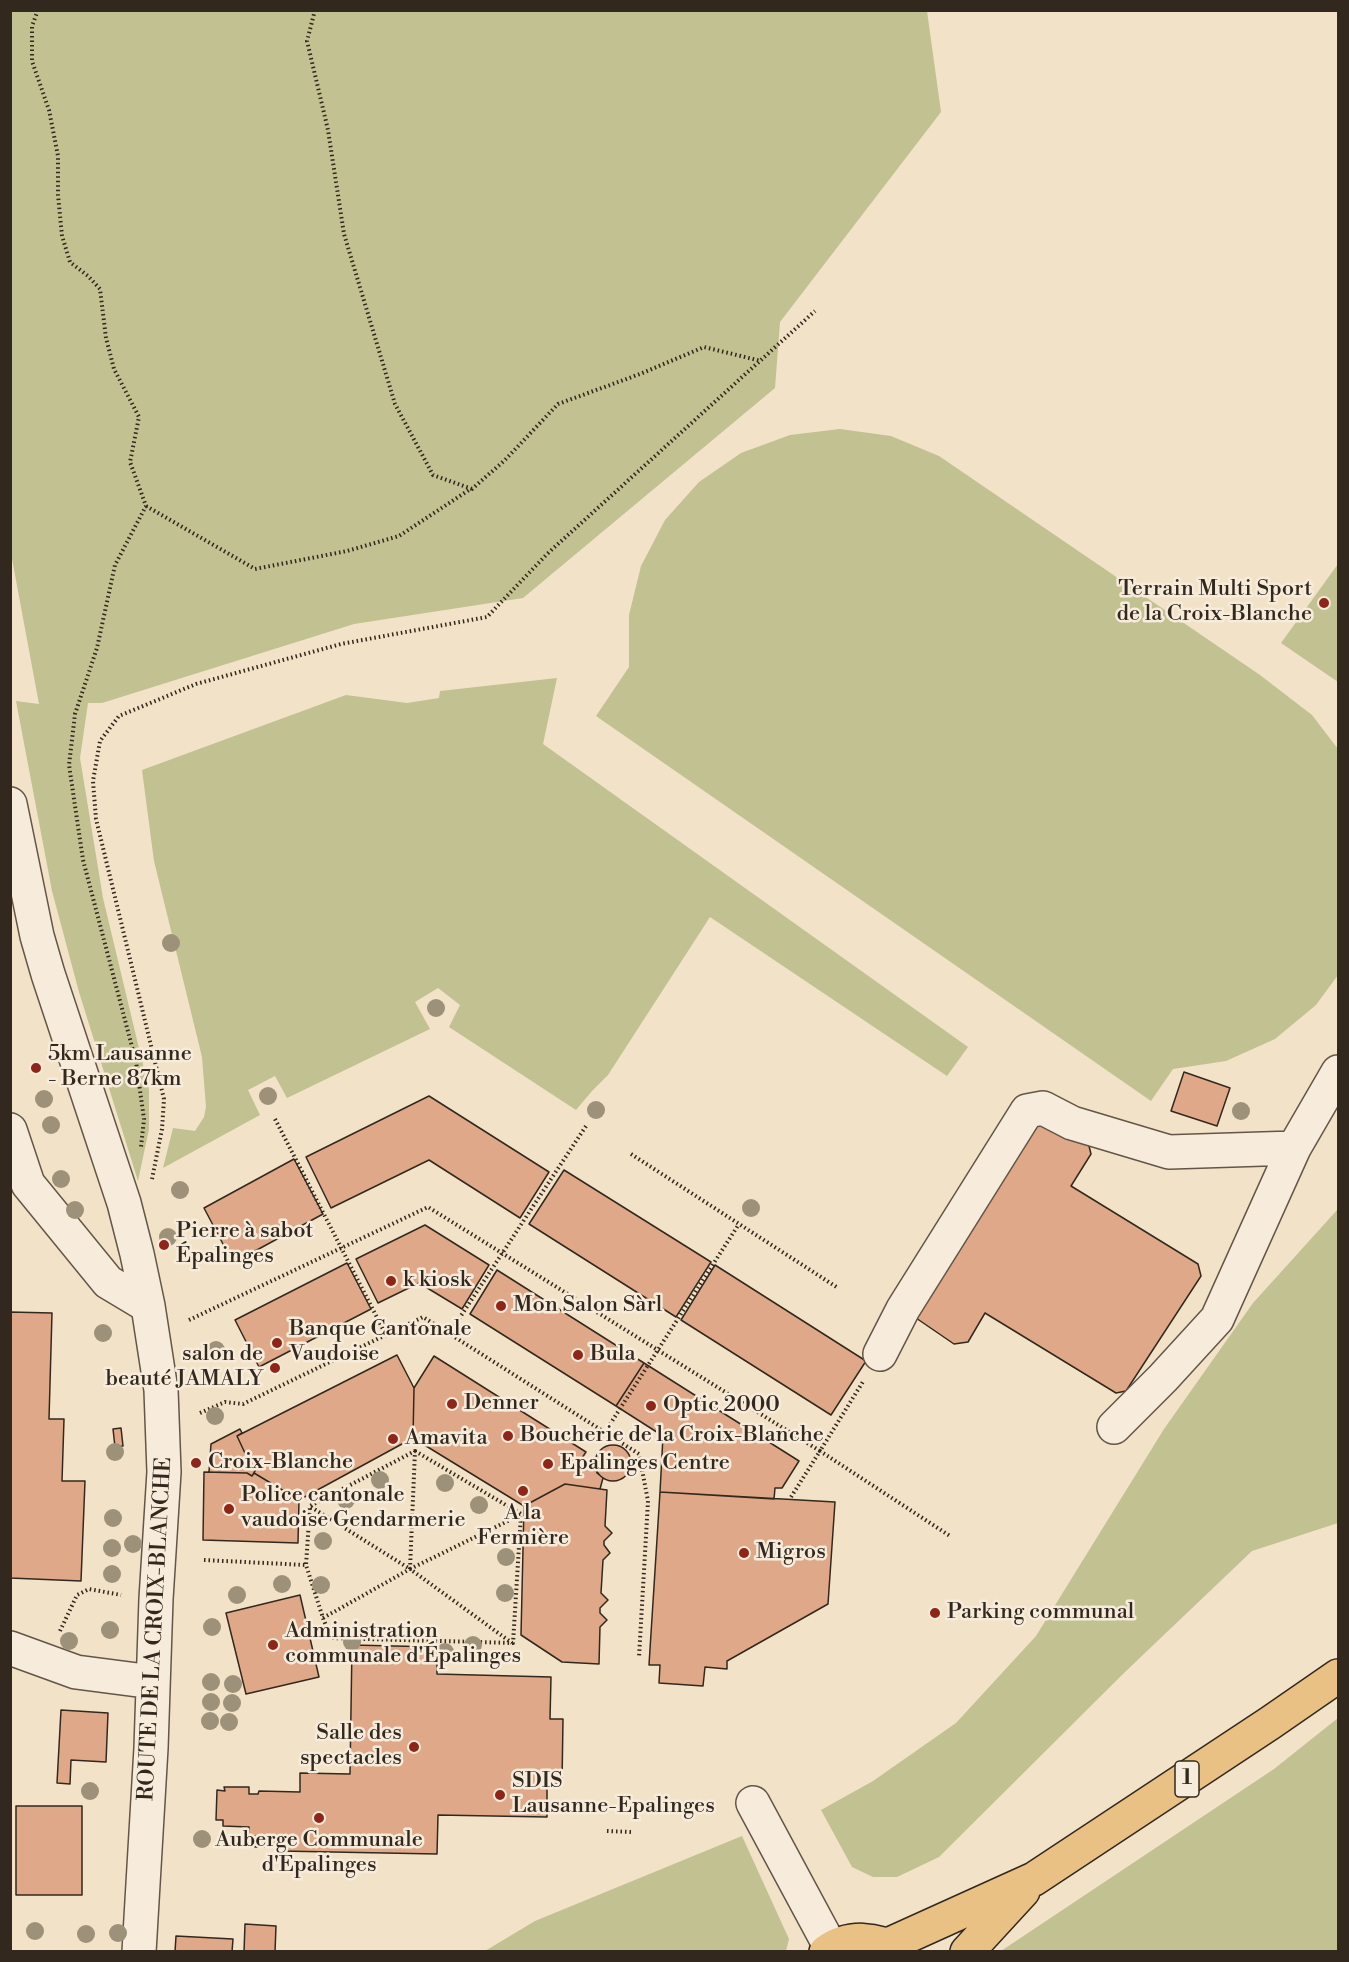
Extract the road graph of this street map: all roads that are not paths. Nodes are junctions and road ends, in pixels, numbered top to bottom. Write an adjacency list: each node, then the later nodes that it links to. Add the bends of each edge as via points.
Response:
1 (10, 804): 2 (street, ROUTE DE LA CROIX-BLANCHE)
2 (24, 929): 6 (street, ROUTE DE LA CROIX-BLANCHE, via 48,974 124,1203)
3 (1338, 1072): 5 (street)
4 (10, 1130): 6 (street, via 28,1184 108,1282)
5 (1294, 1148): 7 (street, via 1169,1152 1072,1123 1043,1108 1027,1111); 8 (street, via 1217,1318)
6 (148, 1306): 11 (street, ROUTE DE LA CROIX-BLANCHE, via 159,1371 164,1445)
7 (879, 1354)
8 (1114, 1427)
9 (10, 1648): 11 (street, via 76,1672)
10 (1338, 1676): 13 (main road, 1)
11 (153, 1682): 16 (street, ROUTE DE LA CROIX-BLANCHE)
12 (753, 1803): 15 (street)
13 (1034, 1879): 14 (main road, 1); 17 (main road, 1)
14 (894, 1948): 15 (main road, via 860,1940)
15 (829, 1950)
16 (139, 1952)
17 (967, 1952)

